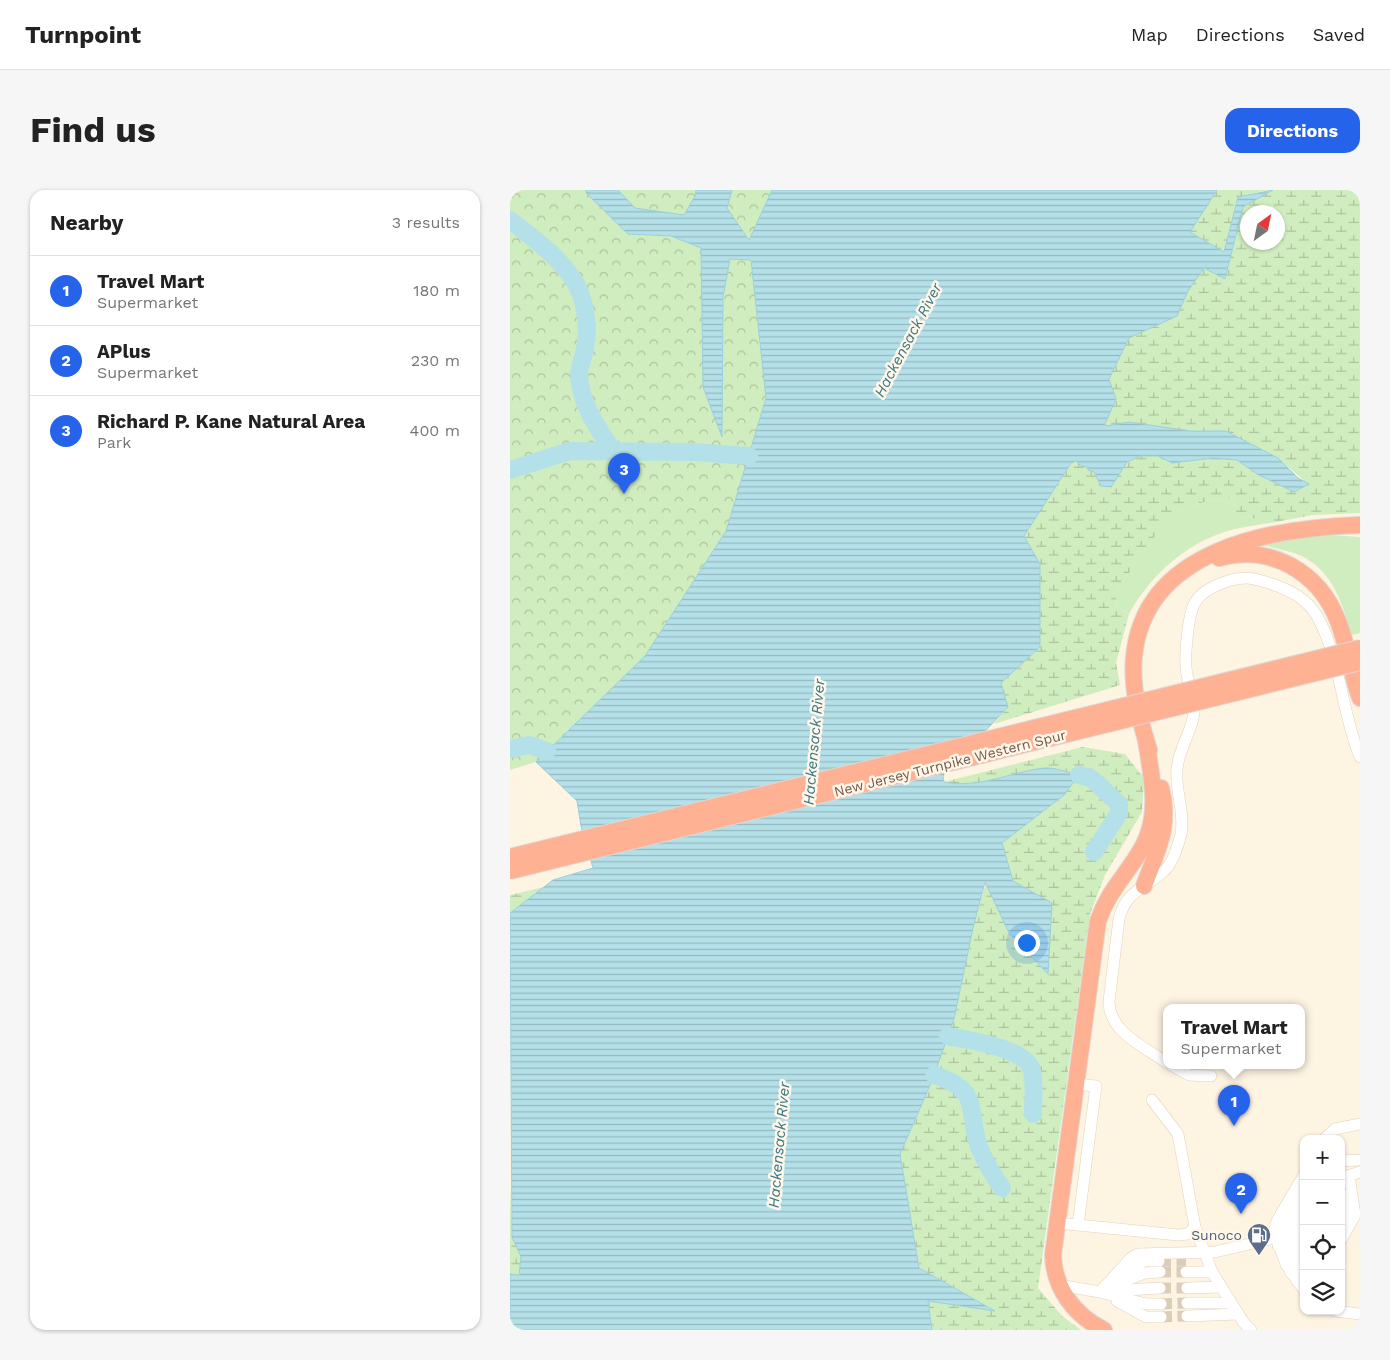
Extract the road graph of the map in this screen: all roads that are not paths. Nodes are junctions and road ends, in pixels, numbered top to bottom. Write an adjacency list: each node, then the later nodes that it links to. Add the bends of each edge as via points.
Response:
1 (1360, 525): 2 (highway)
2 (1328, 528): 3 (highway); 4 (highway, via 1252,538 1228,546)
3 (1360, 530)
4 (1197, 563): 7 (highway, via 1230,555 1260,555 1286,562 1302,571 1334,611); 8 (highway, via 1160,593 1149,608 1138,636 1134,679)
5 (1360, 648): 10 (highway, New Jersey Turnpike Western Spur, bridge)
6 (1360, 662): 11 (highway, New Jersey Turnpike Western Spur, bridge)
7 (1360, 698)
8 (1146, 740): 12 (highway, via 1162,794 1165,818 1161,843); 16 (highway, via 1153,788 1152,820 1143,846 1110,892 1098,921)
9 (1360, 757): 12 (lane, via 1329,642 1306,602 1289,590 1245,578 1204,593 1192,609 1186,656 1194,712 1176,772 1182,814 1180,834 1167,868)
10 (510, 857)
11 (510, 871)
12 (1144, 886): 13 (lane, via 1129,896 1121,912 1110,1012 1122,1032)
13 (1163, 1060)
14 (1178, 1069): 15 (lane, via 1189,1075)
15 (1211, 1076)
16 (1075, 1084): 26 (highway); 27 (lane, via 1096,1086)
17 (1152, 1100): 29 (lane, via 1178,1134)
18 (1360, 1124): 19 (lane, via 1335,1129)
19 (1328, 1135)
20 (1360, 1160): 21 (lane)
21 (1345, 1161)
22 (1347, 1177): 25 (lane); 30 (lane, via 1355,1215)
23 (1301, 1180): 35 (lane, via 1277,1221)
24 (1300, 1198): 35 (lane, via 1284,1226)
25 (1345, 1213)
26 (1058, 1223): 27 (lane); 37 (highway, via 1054,1264)
27 (1078, 1225): 29 (lane, via 1178,1235 1188,1234)
28 (1301, 1225): 35 (lane)
29 (1195, 1227): 33 (lane)
30 (1345, 1233)
31 (1300, 1243): 35 (lane)
32 (1300, 1256): 35 (lane)
33 (1206, 1257): 35 (lane); 36 (lane); 36 (lane, via 1186,1266); 41 (lane, via 1138,1254)
34 (1160, 1266): 41 (lane, via 1144,1261)
35 (1291, 1269)
36 (1212, 1272): 38 (lane)
37 (1059, 1285): 41 (lane); 50 (highway, via 1080,1314)
38 (1221, 1287): 40 (lane); 42 (lane)
39 (1160, 1288): 41 (lane)
40 (1187, 1288)
41 (1100, 1292): 43 (lane, via 1146,1304); 47 (lane, via 1146,1317)
42 (1231, 1303): 44 (lane); 49 (lane)
43 (1161, 1304)
44 (1187, 1304)
45 (1345, 1312): 46 (lane)
46 (1360, 1314)
47 (1161, 1316)
48 (1187, 1316): 49 (lane)
49 (1244, 1322)
50 (1104, 1330)

